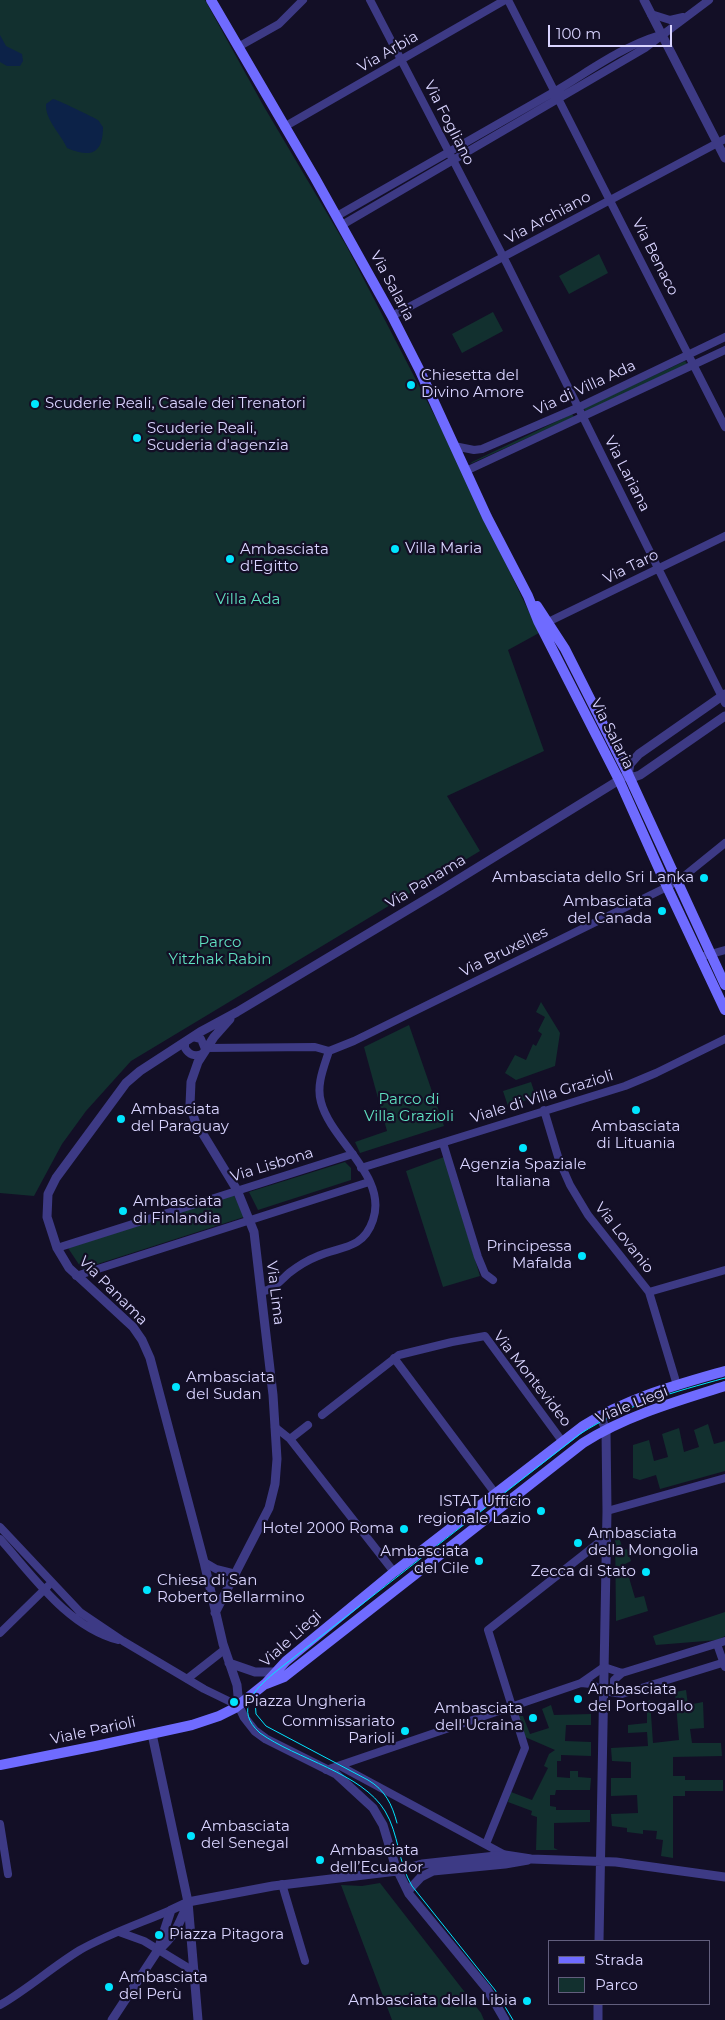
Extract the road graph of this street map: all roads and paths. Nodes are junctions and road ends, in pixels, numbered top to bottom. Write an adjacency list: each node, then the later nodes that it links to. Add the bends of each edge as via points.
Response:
1 (211, 0): 10 (main road, Via Salaria)
2 (303, 0): 10 (street, via 279,24)
3 (370, 0): 11 (street, Via Fogliano)
4 (506, 0): 11 (street, Via Arbia); 14 (street, Via Benaco)
5 (644, 0): 7 (street)
6 (709, 0): 8 (street)
7 (651, 14): 8 (street, via 670,20); 9 (street)
8 (685, 16): 9 (street)
9 (662, 35): 12 (street, via 636,44); 13 (street); 18 (street)
10 (238, 46): 16 (main road, Via Salaria)
11 (402, 60): 16 (street, Via Arbia); 19 (street, Via Fogliano)
12 (602, 63): 13 (street); 14 (street)
13 (606, 70): 14 (street)
14 (557, 96): 15 (street); 17 (street); 24 (street, Via Benaco)
15 (500, 122): 17 (street); 19 (street)
16 (284, 127): 25 (main road, Via Salaria)
17 (505, 130): 21 (street)
18 (721, 141): 20 (street); 24 (street, Via Archiano)
19 (449, 152): 21 (street, Via Fogliano); 22 (street)
20 (725, 158)
21 (453, 160): 23 (street); 26 (street, Via Fogliano)
22 (392, 184): 23 (street); 25 (street)
23 (397, 193): 25 (street)
24 (610, 200): 26 (street, Via Archiano); 30 (street, Via Benaco)
25 (339, 221): 27 (main road, Via Salaria)
26 (504, 258): 27 (street, Via Archiano); 32 (street, Via Lariana)
27 (392, 316): 35 (main road, Via Salaria)
28 (725, 337): 30 (street, Via di Villa Ada)
29 (725, 350): 31 (street, Via di Villa Ada)
30 (689, 354): 31 (street, Via Benaco); 32 (street, Via di Villa Ada)
31 (694, 365): 33 (street, Via di Villa Ada); 34 (street, Via Benaco)
32 (577, 408): 33 (street, Via Lariana); 35 (street, Via di Villa Ada, via 482,449)
33 (582, 417): 36 (street, Via di Villa Ada); 38 (street, Via Lariana)
34 (725, 427)
35 (454, 446): 36 (main road, Via Salaria)
36 (466, 471): 39 (main road, Via Salaria)
37 (725, 536): 38 (street, Via Taro)
38 (659, 568): 40 (street, Via Taro); 41 (street, Via Lariana)
39 (528, 596): 40 (main road, Via Salaria); 46 (main road, Via Salaria)
40 (548, 622): 43 (main road, Via Salaria, via 572,661)
41 (724, 698): 44 (street)
42 (725, 716): 45 (street, via 640,775)
43 (616, 752): 44 (street, via 629,755); 45 (main road, Via Salaria)
44 (642, 752): 45 (street, via 632,762)
45 (628, 774): 46 (street, Via Panama); 48 (main road, Via Salaria)
46 (619, 780): 49 (main road, Via Salaria); 54 (street, Via Panama)
47 (725, 843): 48 (street)
48 (677, 881): 49 (street); 51 (main road, Via Salaria)
49 (667, 887): 51 (main road, Via Salaria); 58 (street, Via Bruxelles)
50 (725, 950): 51 (street)
51 (706, 955): 52 (main road, Via Salaria); 53 (main road, Via Salaria)
52 (725, 985)
53 (725, 1010)
54 (237, 1012): 56 (street, Via Panama); 57 (street, Via Lima)
55 (725, 1039): 59 (street, Viale di Villa Grazioli, via 643,1079)
56 (188, 1043): 57 (street, via 195,1056); 57 (street, via 201,1039); 66 (street, Via Panama, via 126,1083 56,1178 48,1194 47,1210)
57 (204, 1051): 58 (street, via 315,1047); 64 (street, Via Lima, via 192,1082 191,1112)
58 (329, 1051): 61 (street, via 320,1090 323,1109)
59 (544, 1110): 60 (street, Viale di Villa Grazioli); 71 (street, Via Lovanio, via 570,1185 588,1215)
60 (443, 1143): 62 (street, Viale di Villa Grazioli); 69 (street, via 478,1257 485,1274)
61 (353, 1154): 62 (street); 64 (street, Via Lisbona)
62 (361, 1168): 63 (street)
63 (369, 1182): 65 (street); 70 (street, via 376,1209 362,1238 304,1263 271,1289)
64 (237, 1190): 65 (street, Via Lima); 66 (street, Via Lisbona)
65 (250, 1221): 68 (street); 70 (street, Via Lima)
66 (57, 1248): 68 (street, Via Panama)
67 (725, 1270): 71 (street)
68 (76, 1276): 89 (street, Via Panama, via 133,1327 148,1352)
69 (493, 1280)
70 (261, 1292): 79 (street, Via Lima)
71 (649, 1292): 74 (street, Via Lovanio)
72 (394, 1358): 76 (street, Via Montevideo); 82 (street, Via Montevideo, via 416,1350 485,1336); 84 (street)
73 (725, 1371): 74 (main road, Viale Liegi)
74 (677, 1385): 77 (main road, Viale Liegi)
75 (725, 1386): 80 (main road, Viale Liegi)
76 (322, 1415)
77 (600, 1416): 80 (street); 82 (main road, Viale Liegi)
78 (308, 1425): 81 (street)
79 (276, 1428): 81 (street); 91 (street, Via Lima, via 277,1468 272,1501)
80 (606, 1430): 85 (street); 105 (main road, Viale Liegi, via 572,1450 284,1677)
81 (290, 1439): 90 (street)
82 (562, 1441): 84 (main road, Viale Liegi)
83 (725, 1478): 85 (street)
84 (495, 1493): 90 (main road, Viale Liegi)
85 (607, 1511): 87 (street)
86 (0, 1527): 92 (street)
87 (606, 1537): 100 (street); 109 (street, via 488,1630)
88 (0, 1539): 93 (street)
89 (204, 1562): 91 (street, via 216,1570); 94 (street, Via Panama)
90 (394, 1572): 101 (main road, Viale Liegi)
91 (236, 1574): 94 (street, Via Lima)
92 (52, 1583): 93 (street); 96 (street, via 80,1612)
93 (45, 1589): 95 (street); 96 (street, via 84,1626)
94 (215, 1614): 98 (street, Via Panama)
95 (0, 1633)
96 (123, 1641): 103 (street)
97 (721, 1642): 99 (street); 102 (street)
98 (226, 1656): 101 (street, via 255,1672); 103 (street); 108 (street, via 237,1685)
99 (725, 1664): 107 (street)
100 (604, 1667): 102 (street); 104 (street); 106 (street)
101 (276, 1672): 105 (main road, Viale Liegi)
102 (622, 1673): 107 (street, via 614,1680)
103 (187, 1679): 108 (street)
104 (581, 1683): 106 (street, via 594,1684); 109 (street)
105 (265, 1684): 108 (main road)
106 (604, 1690): 107 (street); 118 (street)
107 (618, 1693)
108 (239, 1706): 110 (main road, Viale Parioli, via 192,1725); 113 (street, via 258,1734)
109 (512, 1707): 112 (street); 115 (street, via 525,1748)
110 (152, 1734): 111 (main road, Viale Parioli); 124 (street)
111 (0, 1765)
112 (340, 1766): 113 (street); 115 (street)
113 (326, 1770): 119 (street, via 336,1774 377,1813 386,1830)
114 (0, 1824): 120 (street)
115 (486, 1844): 116 (street)
116 (505, 1855): 117 (street); 119 (street, via 422,1864)
117 (530, 1859): 118 (street); 123 (street, via 434,1871 421,1877)
118 (601, 1861): 121 (street); 127 (street)
119 (397, 1871): 122 (street); 123 (street)
120 (8, 1874)
121 (725, 1877)
122 (282, 1884): 124 (street); 129 (street)
123 (408, 1891): 135 (street, via 491,1994)
124 (188, 1902): 125 (street); 128 (street, via 175,1932); 130 (street)
125 (171, 1910): 126 (street); 128 (street)
126 (119, 1932): 128 (street); 131 (street, via 79,1951)
127 (599, 1940)
128 (158, 1950): 130 (street); 133 (street)
129 (305, 1961)
130 (195, 1972): 134 (street)
131 (0, 2005)
132 (598, 2005): 136 (street)
133 (112, 2020)
134 (198, 2020)
135 (505, 2020)
136 (598, 2020)

